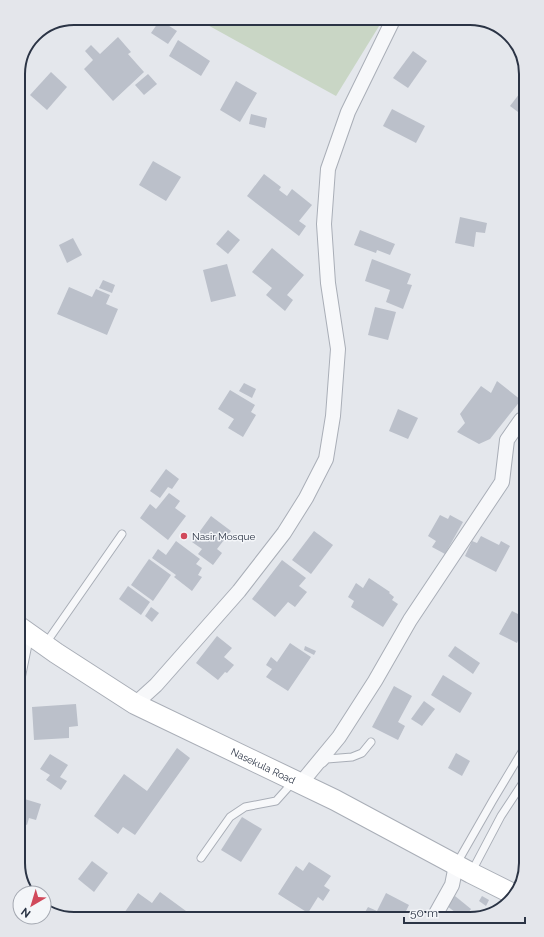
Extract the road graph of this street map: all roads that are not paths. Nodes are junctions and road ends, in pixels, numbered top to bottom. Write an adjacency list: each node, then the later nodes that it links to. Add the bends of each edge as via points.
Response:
1 (391, 25): 6 (street, via 348,112 328,169 324,224 328,283 338,349 333,416 326,459 306,498 287,527 239,591 156,685)
2 (519, 423): 9 (street, via 507,440 502,482 410,620 339,737)
3 (122, 534): 5 (lane)
4 (25, 631): 5 (main road, Nasekula Road)
5 (44, 645): 6 (main road, Nasekula Road)
6 (135, 704): 9 (main road, Nasekula Road)
7 (371, 742): 9 (lane, via 362,752 352,757 327,759)
8 (519, 757): 12 (lane, via 489,806)
9 (301, 783): 11 (lane, via 276,801 245,807 230,817); 12 (main road, Nasekula Road)
10 (519, 789): 12 (lane)
11 (201, 858)
12 (463, 869): 13 (main road, Nasekula Road); 14 (street)
13 (509, 892)
14 (437, 912)

